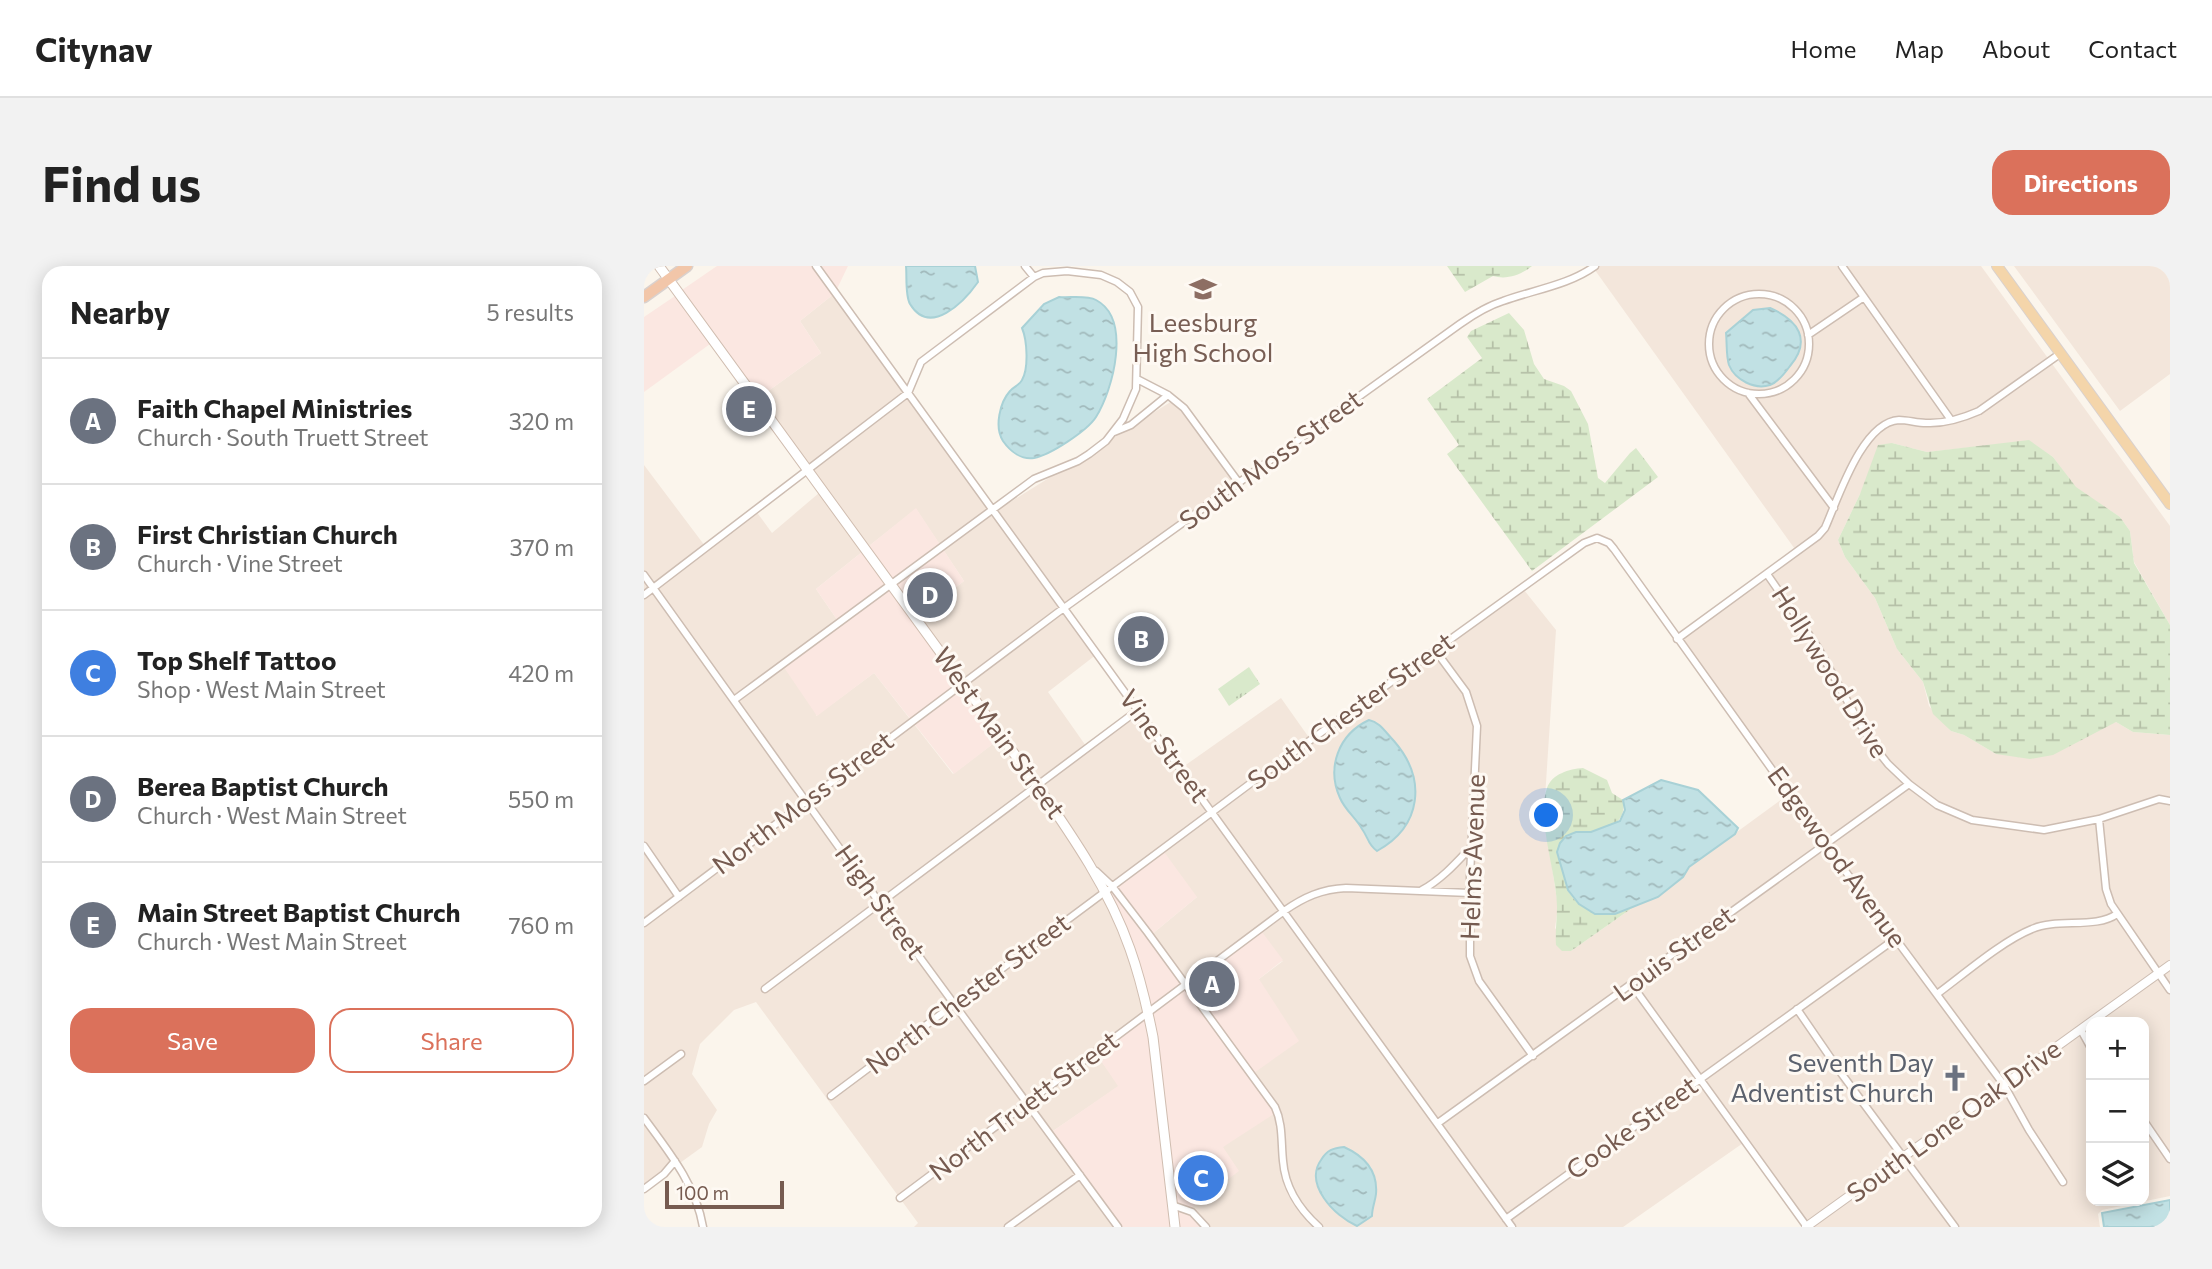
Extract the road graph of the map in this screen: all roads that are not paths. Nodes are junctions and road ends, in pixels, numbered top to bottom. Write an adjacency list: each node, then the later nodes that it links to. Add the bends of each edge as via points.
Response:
1 (659, 266): 9 (main road, West Main Street)
2 (687, 266): 9 (highway)
3 (816, 266): 15 (street, Vine Street)
4 (1025, 266): 8 (street)
5 (1595, 266): 21 (street, South Moss Street, via 1477,313)
6 (1842, 266): 11 (street)
7 (1997, 266): 13 (main road)
8 (1034, 277): 14 (street, via 1067,271 1101,275 1130,292 1138,307); 15 (street, via 921,362)
9 (669, 279): 10 (highway); 20 (main road, West Main Street)
10 (644, 297)
11 (1864, 297): 12 (street); 18 (street)
12 (1808, 335): 16 (street, via 1805,361 1794,378 1775,390); 16 (street, via 1796,310 1772,296 1743,297 1721,313 1708,340 1713,367 1724,381)
13 (2061, 353): 18 (street, via 1979,411); 22 (main road)
14 (1137, 379): 17 (street); 19 (street)
15 (908, 393): 20 (street); 24 (street, Vine Street)
16 (1748, 393): 23 (street)
17 (1168, 396): 19 (street, via 1131,425); 21 (street, via 1191,417)
18 (1951, 420): 23 (street, via 1894,421 1875,430)
19 (1114, 432): 24 (street, via 1078,461 1034,479)
20 (808, 470): 28 (main road, West Main Street); 29 (street)
21 (1240, 483): 31 (street, South Moss Street)
22 (2170, 504)
23 (1834, 508): 26 (street, via 1818,536)
24 (992, 509): 28 (street); 31 (street, Vine Street)
25 (1602, 539): 32 (street, Edgewood Avenue, via 1614,548); 33 (street, South Chester Street, via 1584,543)
26 (1767, 574): 32 (street); 38 (street, Hollywood Drive, via 1817,646 1866,733)
27 (644, 575): 29 (street, High Street)
28 (891, 584): 34 (main road, West Main Street); 35 (street)
29 (653, 588): 30 (street); 35 (street, High Street)
30 (644, 595)
31 (1065, 608): 34 (street, South Moss Street); 36 (street, Vine Street)
32 (1677, 639): 43 (street, Edgewood Avenue)
33 (1435, 650): 41 (street, South Chester Street); 45 (street, Helms Avenue, via 1466,692 1477,726)
34 (963, 683): 37 (main road, West Main Street); 39 (street, North Moss Street)
35 (734, 700): 39 (street, High Street)
36 (1138, 710): 37 (street); 41 (street, Vine Street)
37 (1037, 785): 46 (main road, West Main Street); 50 (street)
38 (1909, 785): 42 (street, Hollywood Drive, via 1954,814 1990,824 2044,830); 43 (street, Louis Street)
39 (806, 800): 49 (street, North Moss Street); 50 (street, High Street)
40 (2168, 800): 42 (street, Hollywood Drive)
41 (1212, 812): 46 (street, South Chester Street); 51 (street, Vine Street)
42 (2099, 819): 52 (street, via 2106,889)
43 (1826, 845): 54 (street, Edgewood Avenue); 58 (street, Louis Street)
44 (644, 846): 49 (street)
45 (1471, 847): 47 (street); 48 (street, Helms Avenue)
46 (1108, 889): 57 (street); 62 (street, North Chester Street); 64 (main road, West Main Street)
47 (1421, 891): 48 (street, North Truett Street); 51 (street, North Truett Street, via 1332,889 1310,895)
48 (1470, 893): 68 (street, Helms Avenue, via 1469,956 1475,973)
49 (679, 897): 53 (street, North Moss Street)
50 (880, 902): 59 (street); 62 (street, High Street)
51 (1284, 911): 57 (street, North Truett Street); 75 (street, Vine Street)
52 (2118, 914): 56 (street); 61 (street, via 2031,929)
53 (644, 923)
54 (1895, 939): 61 (street, Edgewood Avenue); 63 (street, Cooke Street)
55 (2170, 965): 56 (street, South Lone Oak Drive)
56 (2158, 974): 60 (street); 65 (street, South Lone Oak Drive)
57 (1185, 985): 64 (street, North Truett Street); 91 (street, via 1275,1107 1290,1187)
58 (1632, 985): 68 (street, Louis Street); 69 (street)
59 (765, 989)
60 (2170, 990)
61 (1937, 994): 71 (street, Edgewood Avenue)
62 (954, 1004): 72 (street, North Chester Street); 73 (street, High Street)
63 (1797, 1009): 69 (street, Cooke Street); 77 (street)
64 (1148, 1013): 73 (street, North Truett Street); 84 (main road, West Main Street)
65 (2081, 1030): 66 (street); 71 (street, South Lone Oak Drive)
66 (2086, 1039)
67 (681, 1054): 70 (street)
68 (1533, 1056): 75 (street, Louis Street)
69 (1700, 1079): 85 (street, Cooke Street); 93 (street)
70 (644, 1081)
71 (2004, 1085): 77 (street, South Lone Oak Drive); 81 (street, Edgewood Avenue)
72 (831, 1096)
73 (1027, 1103): 80 (street, High Street); 83 (street, North Truett Street)
74 (644, 1118): 79 (street)
75 (1438, 1123): 85 (street, Vine Street)
76 (2149, 1128): 78 (street)
77 (1904, 1157): 93 (street, South Lone Oak Drive); 94 (street)
78 (2170, 1159)
79 (675, 1161): 82 (street); 86 (street)
80 (1080, 1175): 87 (street); 88 (street, High Street)
81 (2063, 1182)
82 (644, 1189)
83 (900, 1198)
84 (1172, 1205): 89 (main road, West Main Street); 90 (street, via 1192,1212)
85 (1506, 1219): 92 (street, Vine Street)
86 (703, 1227)
87 (1008, 1227)
88 (1118, 1227)
89 (1175, 1227)
90 (1206, 1227)
91 (1319, 1227)
92 (1512, 1227)
93 (1807, 1227)
94 (1955, 1227)

